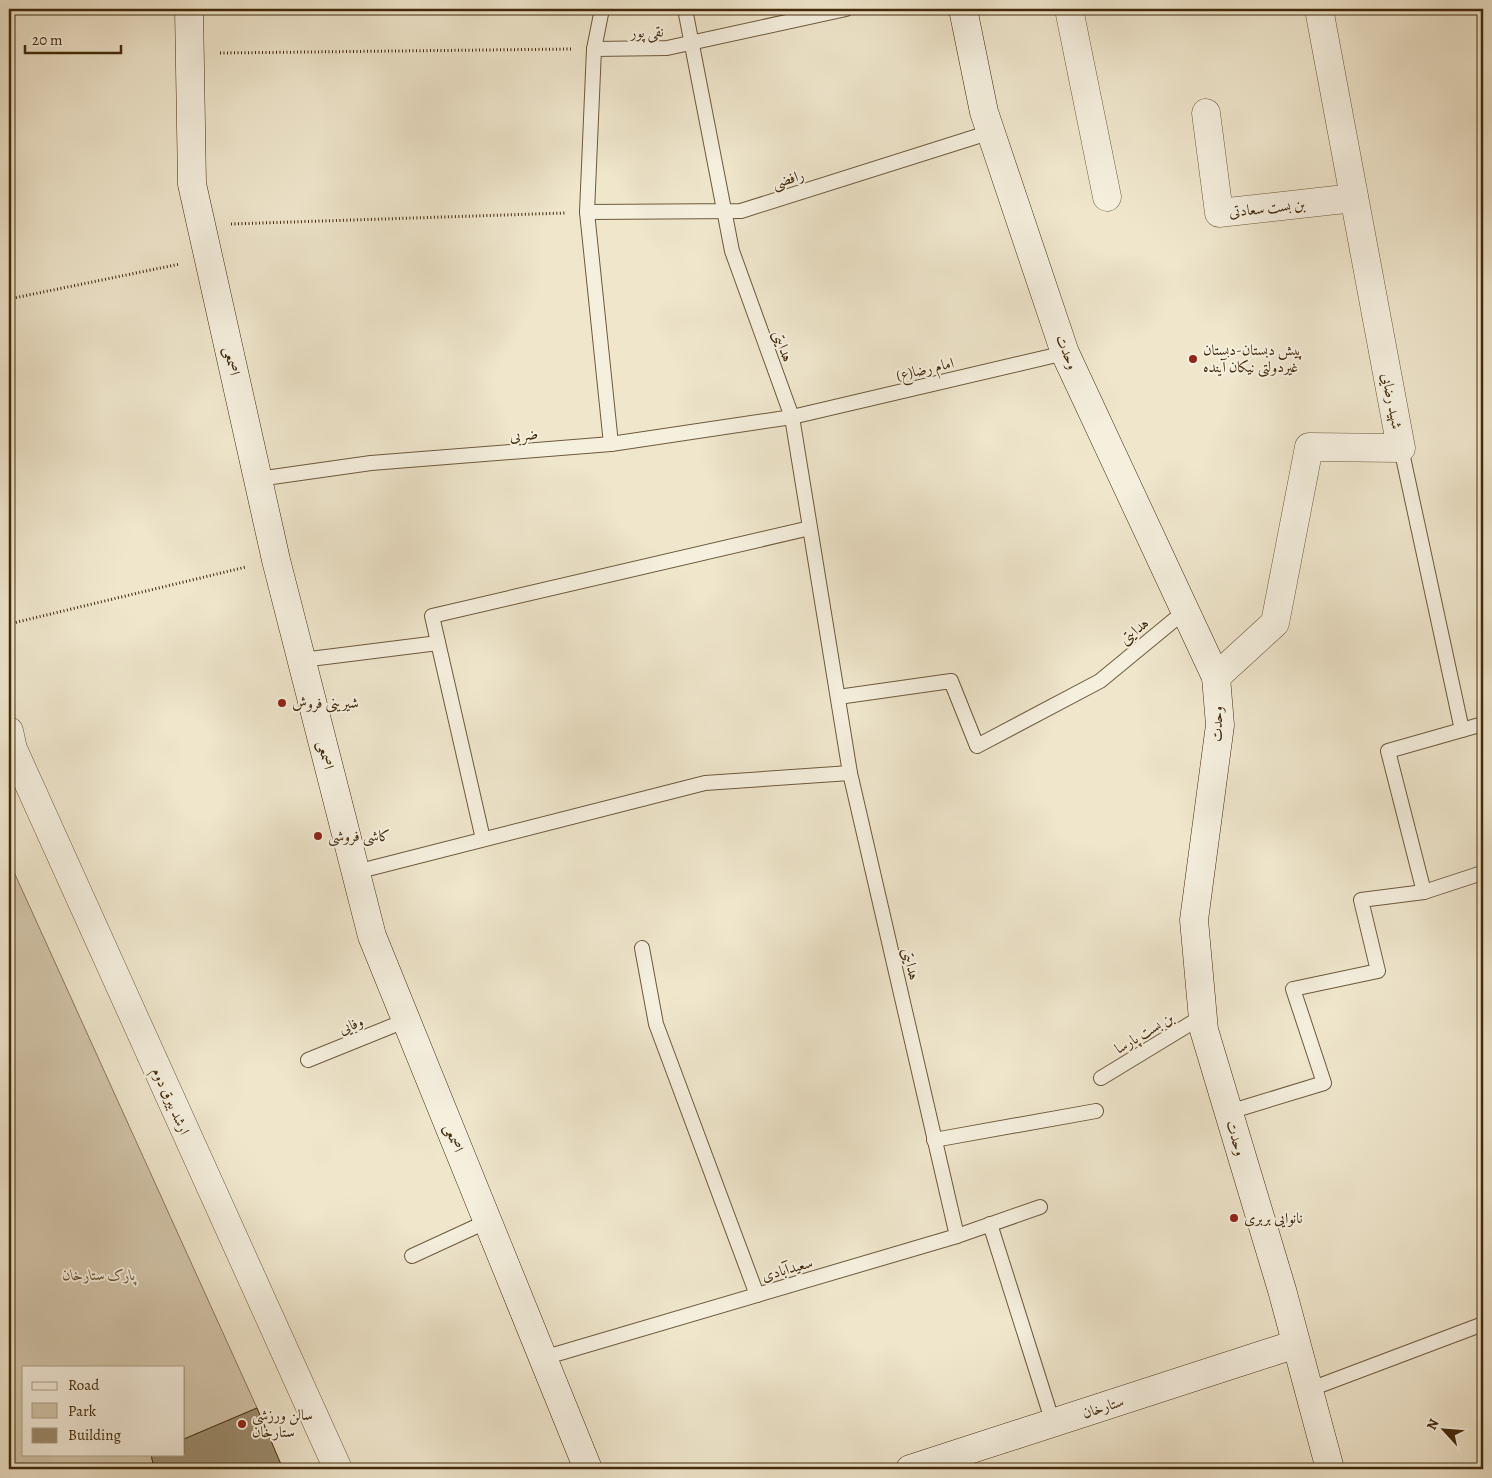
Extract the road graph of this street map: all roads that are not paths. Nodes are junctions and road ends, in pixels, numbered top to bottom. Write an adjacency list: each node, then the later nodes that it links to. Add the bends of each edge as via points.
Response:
1 (189, 9): 20 (street, اصمعی, via 192,184)
2 (602, 9): 9 (lane)
3 (685, 9): 8 (lane, هدایتی)
4 (846, 9): 8 (lane, نقی پور)
5 (963, 9): 11 (street, وحدت)
6 (1069, 9): 12 (street)
7 (1319, 9): 13 (street, شهید رضایی)
8 (692, 43): 9 (lane, نقی پور, via 667,48); 14 (lane, هدایتی)
9 (594, 49): 15 (lane)
10 (1206, 113): 13 (street, بن بست سعادتی, via 1219,213)
11 (991, 132): 14 (lane, رافضی, via 741,210); 16 (street, وحدت)
12 (1107, 197)
13 (1354, 198): 19 (street, شهید رضایی)
14 (724, 210): 15 (lane, رافضی); 17 (lane, هدایتی, via 732,251)
15 (587, 212): 18 (lane)
16 (1065, 353): 17 (lane, امام رضا(ع)); 22 (street, وحدت)
17 (792, 417): 18 (lane, ضربی); 21 (lane, هدایتی)
18 (611, 444): 20 (lane, ضربی, via 370,463)
19 (1401, 448): 25 (street, شهید رضایی, via 1309,447 1275,623); 29 (lane)
20 (258, 479): 24 (street, اصمعی)
21 (810, 528): 23 (lane, via 432,616); 26 (lane, هدایتی)
22 (1185, 611): 25 (street, وحدت); 26 (lane, هدایتی, via 1100,681 977,746 951,681)
23 (438, 643): 24 (lane); 31 (lane)
24 (302, 660): 32 (street, اصمعی)
25 (1216, 678): 36 (street, وحدت, via 1220,724 1194,920)
26 (838, 697): 30 (lane, هدایتی)
27 (1483, 724): 29 (lane)
28 (9, 730): 54 (street, ارشد بیرق دوم, via 17,758)
29 (1462, 730): 34 (lane, via 1388,751)
30 (850, 772): 31 (lane, via 705,783); 42 (lane, هدایتی)
31 (483, 839): 32 (lane)
32 (356, 872): 37 (street, اصمعی, via 372,936)
33 (1482, 873): 34 (lane)
34 (1424, 892): 41 (lane, via 1361,900 1378,972 1293,989 1324,1083)
35 (642, 948): 48 (lane, via 656,1024)
36 (1203, 1016): 39 (lane, بن بست پارسا); 41 (street, وحدت, via 1204,1030)
37 (407, 1020): 38 (lane, وفایی); 44 (street, اصمعی)
38 (308, 1060)
39 (1101, 1078)
40 (1096, 1112): 42 (lane)
41 (1229, 1112): 50 (street, وحدت)
42 (934, 1140): 46 (lane, هدایتی)
43 (1040, 1206): 45 (lane, سعیدآبادی)
44 (488, 1221): 47 (lane); 51 (street, اصمعی)
45 (990, 1224): 46 (lane, سعیدآبادی); 53 (lane)
46 (956, 1236): 48 (lane, سعیدآبادی)
47 (412, 1256)
48 (757, 1295): 51 (lane, سعیدآبادی)
49 (1483, 1324): 52 (lane)
50 (1296, 1344): 52 (street, وحدت); 53 (street, ستارخان)
51 (543, 1358): 55 (street, اصمعی)
52 (1308, 1390): 57 (street, وحدت)
53 (1053, 1423): 56 (street, ستارخان)
54 (338, 1469)
55 (588, 1469)
56 (910, 1469)
57 (1330, 1469)

